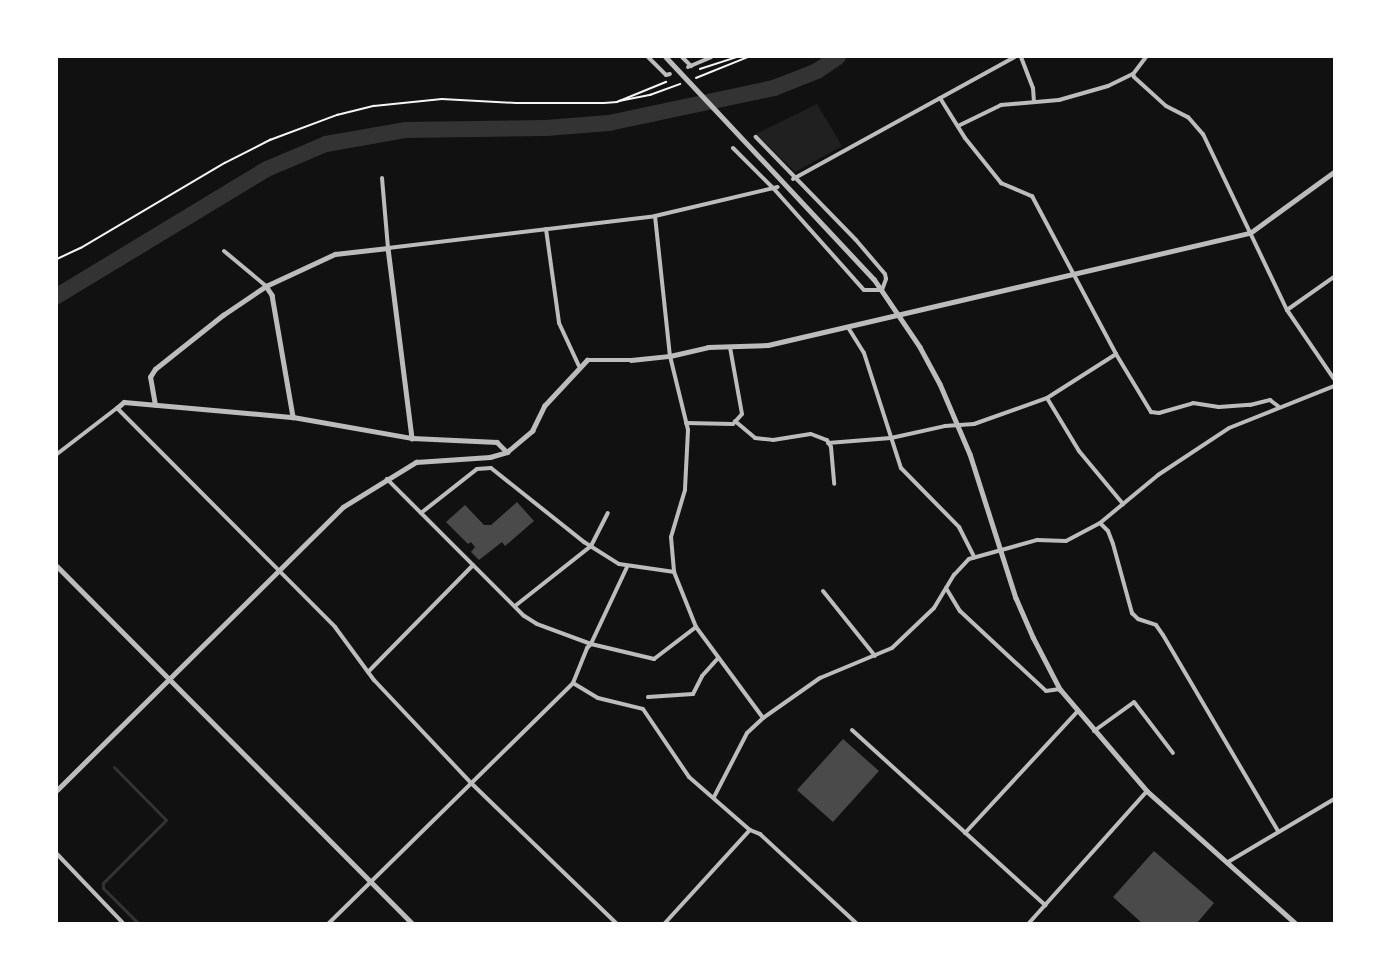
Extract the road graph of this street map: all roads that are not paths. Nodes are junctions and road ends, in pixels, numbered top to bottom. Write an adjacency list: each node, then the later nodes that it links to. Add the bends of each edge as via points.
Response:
1 (648, 57): 9 (street)
2 (666, 57): 27 (street, via 836,235)
3 (682, 57): 4 (street, via 689,67)
4 (711, 57)
5 (1015, 57): 10 (street)
6 (1021, 57): 11 (street)
7 (1146, 57): 8 (street)
8 (1133, 74): 11 (street, via 1108,86 1059,100); 21 (street, via 1166,106 1188,117 1203,134)
9 (671, 76)
10 (940, 98): 12 (street); 17 (street)
11 (1034, 101): 12 (street, via 1001,105)
12 (958, 126): 24 (street, via 1001,183 1032,196)
13 (756, 137): 17 (street)
14 (733, 148): 18 (street)
15 (1334, 172): 21 (street)
16 (382, 178): 22 (street)
17 (795, 178): 27 (street, via 885,274)
18 (776, 188): 19 (street); 27 (street, via 864,290)
19 (655, 216): 20 (street); 33 (street)
20 (546, 229): 22 (street); 34 (street, via 559,323)
21 (1250, 233): 24 (street); 28 (street)
22 (388, 248): 26 (street, via 335,254); 45 (street)
23 (224, 251): 26 (street)
24 (1075, 275): 29 (street); 32 (street)
25 (1334, 277): 28 (street)
26 (266, 286): 38 (street, via 155,369 150,376); 41 (street, via 272,295)
27 (882, 290): 29 (street)
28 (1287, 310): 35 (street)
29 (900, 316): 30 (street); 44 (street, via 935,375)
30 (849, 328): 31 (street, via 768,345); 46 (street, via 864,353)
31 (730, 347): 33 (street, via 708,347); 42 (street, via 742,414)
32 (1116, 354): 37 (street); 39 (street, via 1155,414 1193,404 1219,407 1270,400)
33 (670, 356): 34 (street, via 593,359); 43 (street)
34 (579, 366): 48 (street, via 566,386 544,406 532,431)
35 (1334, 379)
36 (1334, 386): 39 (street)
37 (1047, 398): 44 (street); 52 (street, via 1079,451)
38 (155, 405): 40 (street, via 124,402); 41 (street)
39 (1278, 406): 52 (street, via 1228,428)
40 (117, 408): 49 (street); 62 (street)
41 (293, 417): 45 (street)
42 (735, 421): 43 (street); 47 (street, via 756,438 773,440 811,434)
43 (686, 423): 63 (street, via 685,490 671,537)
44 (958, 427): 46 (street, via 945,426); 57 (street)
45 (412, 438): 48 (street, via 497,442)
46 (891, 438): 47 (street); 58 (street, via 901,468 959,527)
47 (828, 443): 51 (street)
48 (507, 452): 50 (street, via 490,457 416,462)
49 (57, 454)
50 (387, 480): 53 (street); 62 (street, via 343,507)
51 (834, 484)
52 (1123, 504): 55 (street)
53 (421, 513): 56 (street, via 477,469 491,468); 59 (street)
54 (608, 513): 56 (street)
55 (1100, 523): 57 (street, via 1066,541 1037,540); 87 (street, via 1113,544 1132,613 1156,625 1163,635)
56 (591, 546): 61 (street); 66 (street)
57 (1000, 550): 58 (street); 74 (street, via 1033,637)
58 (974, 557): 64 (street)
59 (473, 565): 66 (street); 71 (street)
60 (57, 566): 72 (street)
61 (627, 567): 63 (street); 68 (street)
62 (277, 571): 71 (street, via 335,627); 72 (street)
63 (674, 572): 67 (street)
64 (945, 588): 69 (street, via 934,608 892,648); 74 (street, via 960,611 1046,691)
65 (823, 591): 69 (street)
66 (515, 606): 68 (street, via 537,624)
67 (696, 627): 68 (street, via 654,659); 70 (street)
68 (591, 644): 73 (street)
69 (875, 656): 77 (street, via 820,678)
70 (719, 658): 75 (street, via 702,676 693,694); 77 (street)
71 (368, 672): 81 (street)
72 (169, 678): 82 (street); 91 (street)
73 (573, 684): 81 (street); 84 (street, via 598,698 643,709 689,777)
74 (1060, 689): 76 (street)
75 (648, 697)
76 (1078, 711): 79 (street); 88 (street)
77 (763, 718): 84 (street, via 747,733)
78 (852, 730): 88 (street)
79 (1094, 731): 80 (street, via 1134,702); 83 (street)
80 (1173, 753)
81 (470, 782): 91 (street); 96 (street)
82 (57, 790)
83 (1147, 791): 90 (street); 92 (street)
84 (714, 797): 86 (street)
85 (1334, 799): 87 (street)
86 (750, 830): 97 (street); 98 (street, via 760,834)
87 (1278, 831): 90 (street)
88 (965, 833): 92 (street)
89 (57, 854): 93 (street)
90 (1228, 862): 100 (street)
91 (370, 881): 94 (street); 95 (street)
92 (1045, 905): 99 (street)
93 (123, 923)
94 (329, 923)
95 (412, 923)
96 (616, 923)
97 (665, 923)
98 (856, 923)
99 (1029, 923)
100 (1295, 923)

